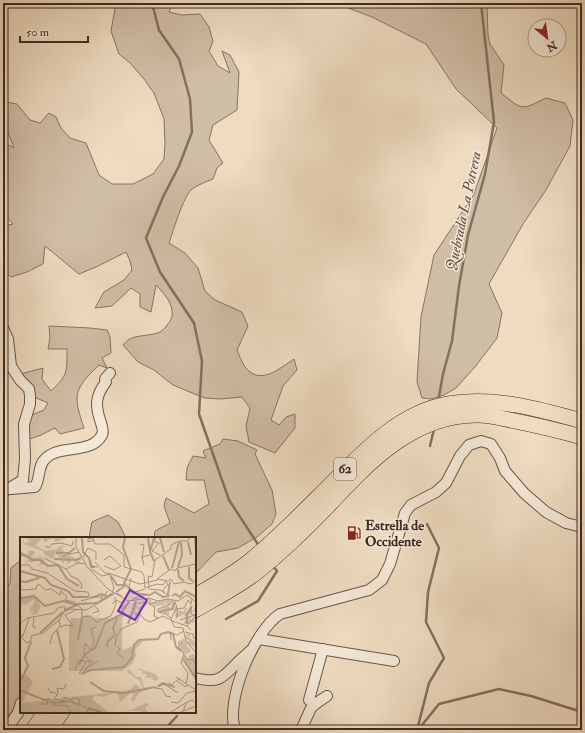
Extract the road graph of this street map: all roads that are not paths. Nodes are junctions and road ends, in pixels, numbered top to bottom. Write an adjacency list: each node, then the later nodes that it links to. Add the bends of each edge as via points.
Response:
1 (3, 328): 6 (street, via 8,339 11,366 29,389 30,396 24,424 23,480)
2 (110, 373): 6 (street, via 98,396 98,410 103,430 97,441 53,453 41,465 36,486)
3 (479, 408): 4 (highway, 62, via 496,402); 5 (highway, 62); 8 (highway, 62, via 449,404 426,409 416,422 395,427 359,455 286,537)
4 (582, 421)
5 (582, 437)
6 (7, 490)
7 (582, 527): 11 (street, via 553,516 524,493 505,471 491,444 481,441 469,445 460,456 446,483 436,492 411,505 405,513 390,564 382,580 369,590 280,614 273,618)
8 (254, 566): 9 (highway, 62); 10 (highway, 62, via 234,589)
9 (196, 595)
10 (196, 609)
11 (259, 639): 12 (street); 13 (street)
12 (323, 649): 14 (street); 17 (street)
13 (250, 651): 15 (street, via 225,676 215,680); 24 (street, via 234,704)
14 (394, 661)
15 (196, 678)
16 (327, 696): 25 (street, via 311,708)
17 (309, 700)
18 (20, 706): 21 (street)
19 (44, 713): 22 (highway)
20 (61, 713): 23 (highway)
21 (6, 730)
22 (33, 730)
23 (49, 730)
24 (235, 730)
25 (301, 730)

